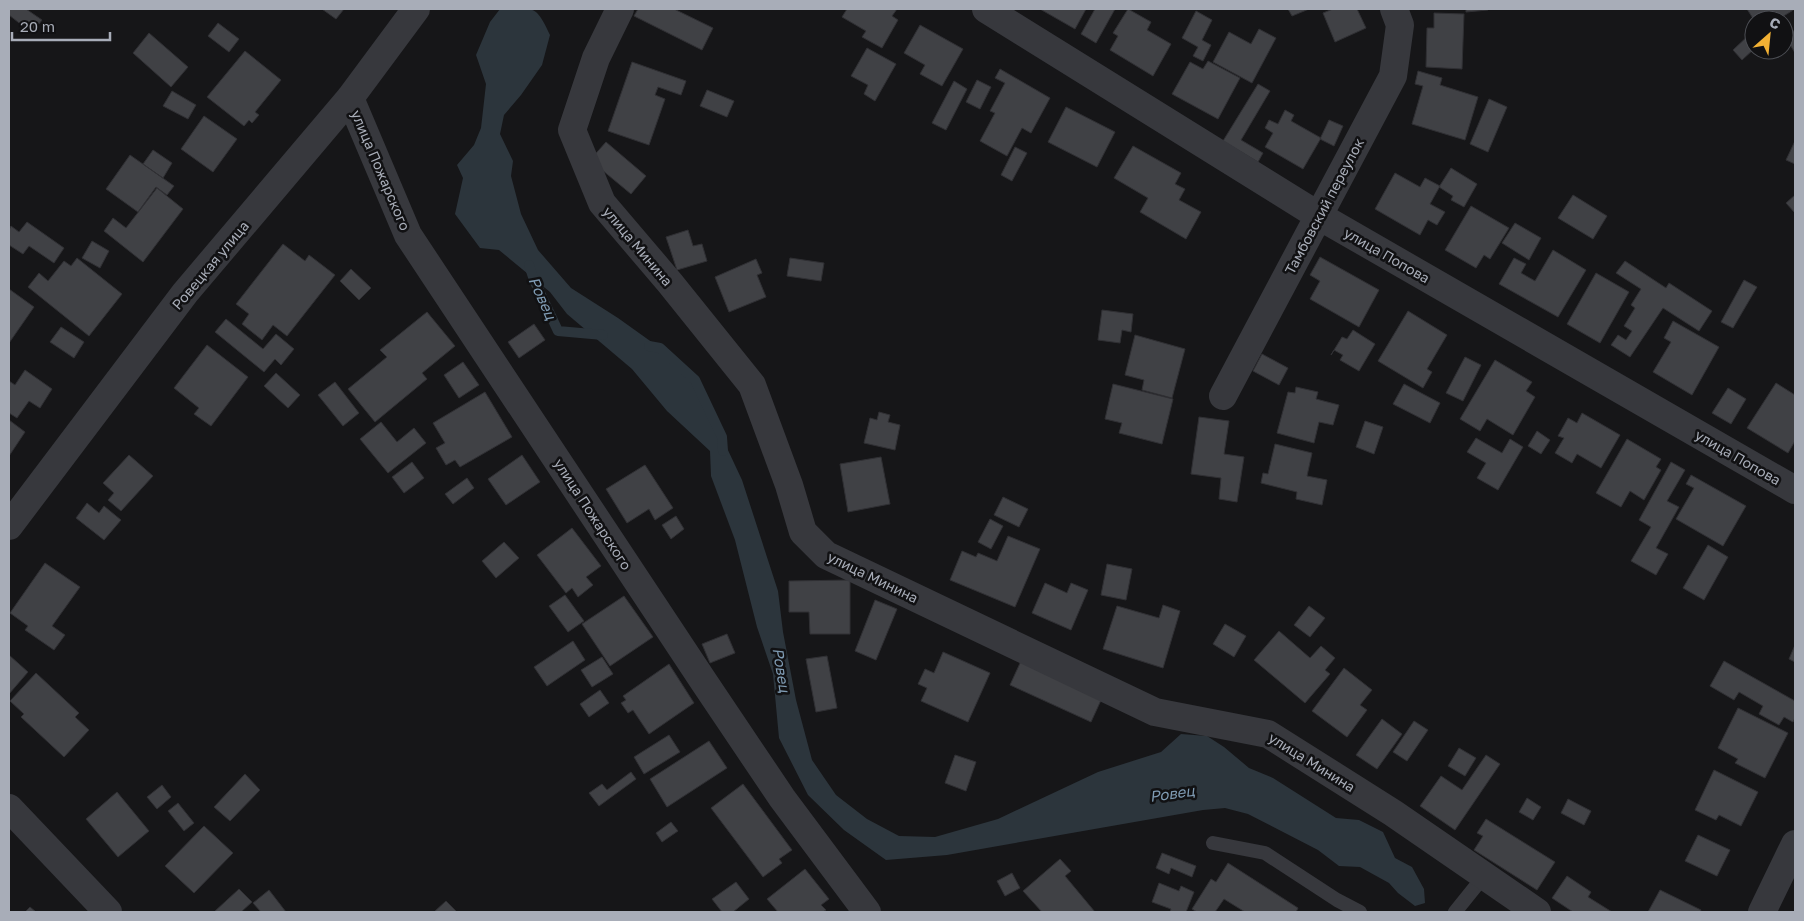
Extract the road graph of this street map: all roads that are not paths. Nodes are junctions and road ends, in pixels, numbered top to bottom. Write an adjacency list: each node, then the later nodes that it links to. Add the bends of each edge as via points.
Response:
1 (416, 9): 5 (street, Ровецкая улица)
2 (620, 9): 13 (street, улица Минина, via 596,58 572,130 602,203 752,386 790,485 802,532 826,555 1155,712 1268,734 1393,813)
3 (986, 9): 6 (street, улица Попова)
4 (1394, 9): 6 (street, Тамбовский переулок, via 1400,25 1393,76)
5 (350, 98): 9 (street, Ровецкая улица, via 186,293); 15 (street, улица Пожарского, via 408,235 726,716)
6 (1319, 216): 7 (street, Тамбовский переулок); 8 (street, улица Попова)
7 (1223, 396)
8 (1795, 490)
9 (9, 526)
10 (9, 808): 14 (street)
11 (1213, 844): 16 (lane, via 1265,852)
12 (1795, 844): 19 (street)
13 (1484, 876): 17 (lane); 18 (street, улица Минина)
14 (108, 912)
15 (867, 912)
16 (1360, 912)
17 (1455, 912)
18 (1537, 912)
19 (1762, 912)

